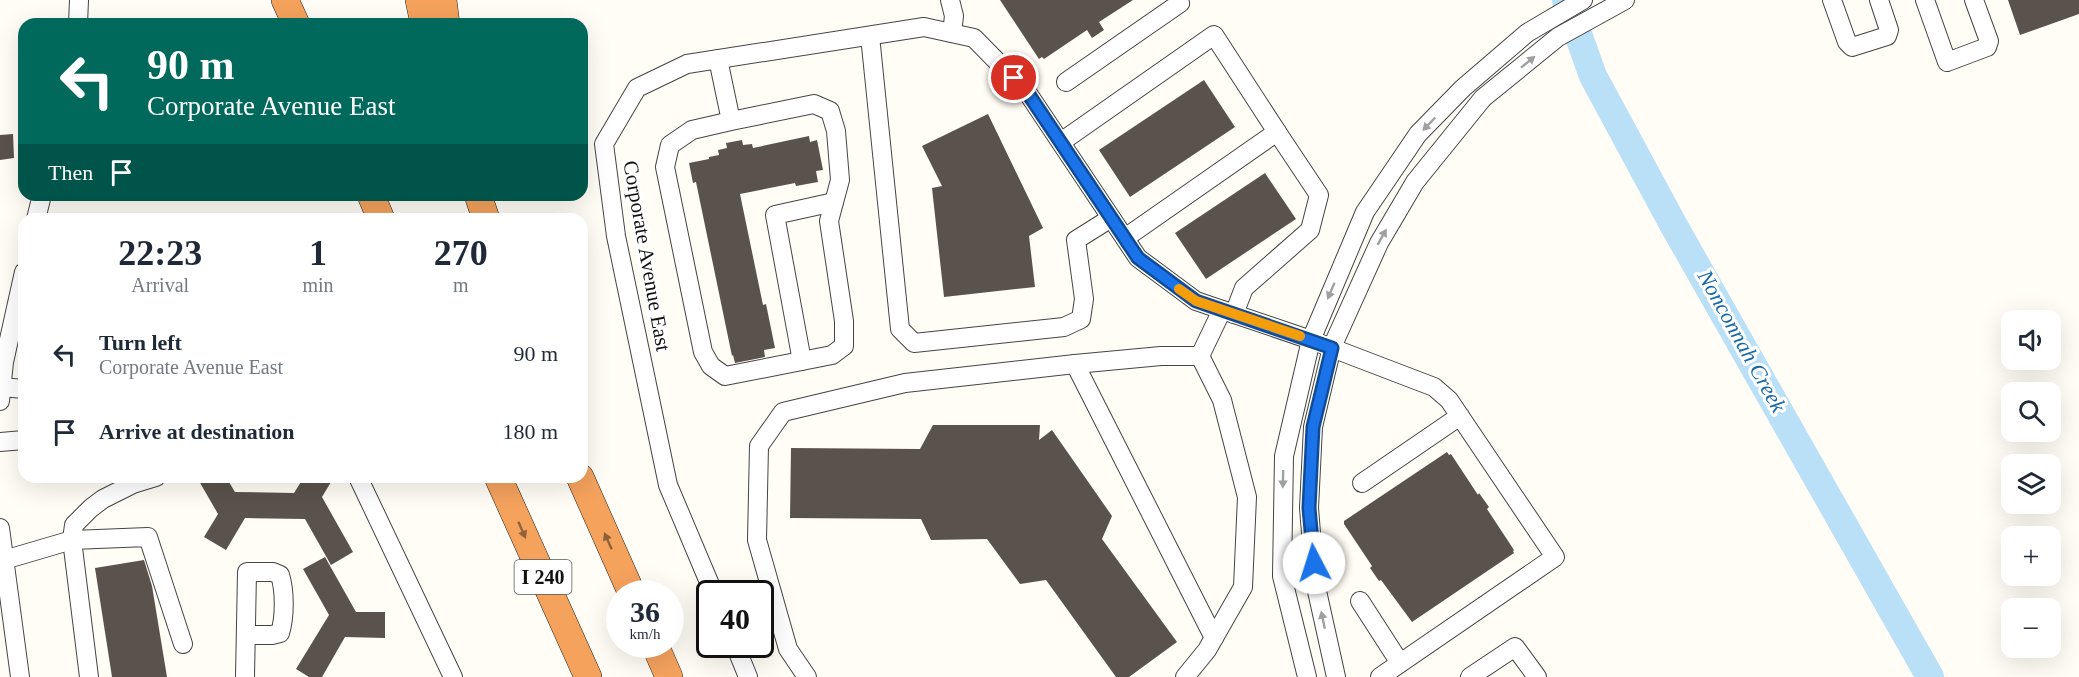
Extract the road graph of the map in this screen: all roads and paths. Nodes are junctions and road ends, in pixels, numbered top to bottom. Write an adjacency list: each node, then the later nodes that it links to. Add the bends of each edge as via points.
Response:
1 (79, 0): 13 (street)
2 (285, 0): 14 (highway)
3 (419, 0): 15 (highway)
4 (442, 0): 16 (highway)
5 (950, 0): 17 (street, via 954,16)
6 (1179, 0): 20 (street, via 1180,3)
7 (1583, 0): 29 (street, one-way to 29, via 1527,33 1470,82 1419,134 1365,212)
8 (1625, 0): 30 (street, one-way to 8, via 1379,243 1414,182 1483,98 1558,37)
9 (1832, 0): 10 (street, via 1852,47 1887,36 1889,30)
10 (1879, 0)
11 (1925, 0): 12 (street, via 1947,62 1987,47 1989,41)
12 (1974, 0)
13 (78, 18)
14 (293, 18)
15 (423, 18)
16 (445, 18)
17 (952, 33): 18 (street, Corporate Avenue East, via 924,27); 23 (street, Corporate Avenue East, via 974,38 1027,92)
18 (870, 36): 19 (street, Corporate Avenue East); 25 (street, via 900,329 914,344 1064,327 1081,319 1084,299 1076,240)
19 (718, 59): 21 (street); 48 (street, Corporate Avenue East, via 687,64 637,88 604,144 616,236 668,485)
20 (1066, 82)
21 (731, 121): 24 (street, via 814,104 830,111 836,131 840,180); 32 (street, via 692,130 670,145 665,167 703,352 711,366 725,376)
22 (1277, 132): 23 (street, via 1214,35); 26 (street); 27 (street, via 1319,195 1310,230 1244,288)
23 (1061, 142): 25 (street, Corporate Avenue East)
24 (834, 202): 32 (street, via 829,220 844,321 843,346 832,355); 32 (street, via 775,214)
25 (1111, 218): 26 (street, Corporate Avenue East)
26 (1125, 238): 27 (street, Corporate Avenue East, via 1138,258 1196,301)
27 (1228, 312): 29 (street, Corporate Avenue East); 31 (street)
28 (17, 337): 35 (street, via 4,362)
29 (1311, 340): 30 (street, Corporate Avenue East); 65 (street, one-way to 65, via 1284,456 1282,576)
30 (1332, 348): 36 (street, Corporate Avenue East, via 1434,387); 66 (street, one-way to 30, via 1315,582 1309,508 1313,427)
31 (1200, 356): 33 (street); 51 (street, via 1222,400 1247,497 1243,587)
32 (802, 361)
33 (1074, 364): 51 (street); 63 (street, via 905,383 783,412 759,446 757,540 788,649)
34 (18, 390): 35 (street)
35 (1, 394)
36 (1460, 416): 43 (street); 55 (street, Corporate Avenue East, via 1556,557)
37 (18, 441): 38 (street)
38 (0, 442)
39 (136, 483): 45 (street, via 91,508 74,525)
40 (361, 483): 59 (street)
41 (501, 483): 60 (highway, I 240, one-way to 60)
42 (583, 483): 47 (highway, one-way to 42)
43 (1362, 483)
44 (0, 528): 46 (street)
45 (72, 540): 46 (street); 52 (street, via 148,537); 57 (street)
46 (4, 560): 56 (street)
47 (626, 580)
48 (708, 580)
49 (1360, 601): 55 (street)
50 (247, 635): 50 (street, via 247,572 280,575 280,633); 58 (street)
51 (1214, 638): 64 (street)
52 (183, 644)
53 (661, 658): 61 (highway)
54 (740, 658): 62 (street)
55 (1400, 663): 67 (street)
56 (20, 677)
57 (89, 677)
58 (245, 677)
59 (453, 677)
60 (588, 677)
61 (669, 677)
62 (748, 677)
63 (807, 677)
64 (1185, 677)
65 (1307, 677)
66 (1336, 677)
67 (1380, 677)
68 (1470, 677): 69 (street, via 1515,647)
69 (1537, 677)

